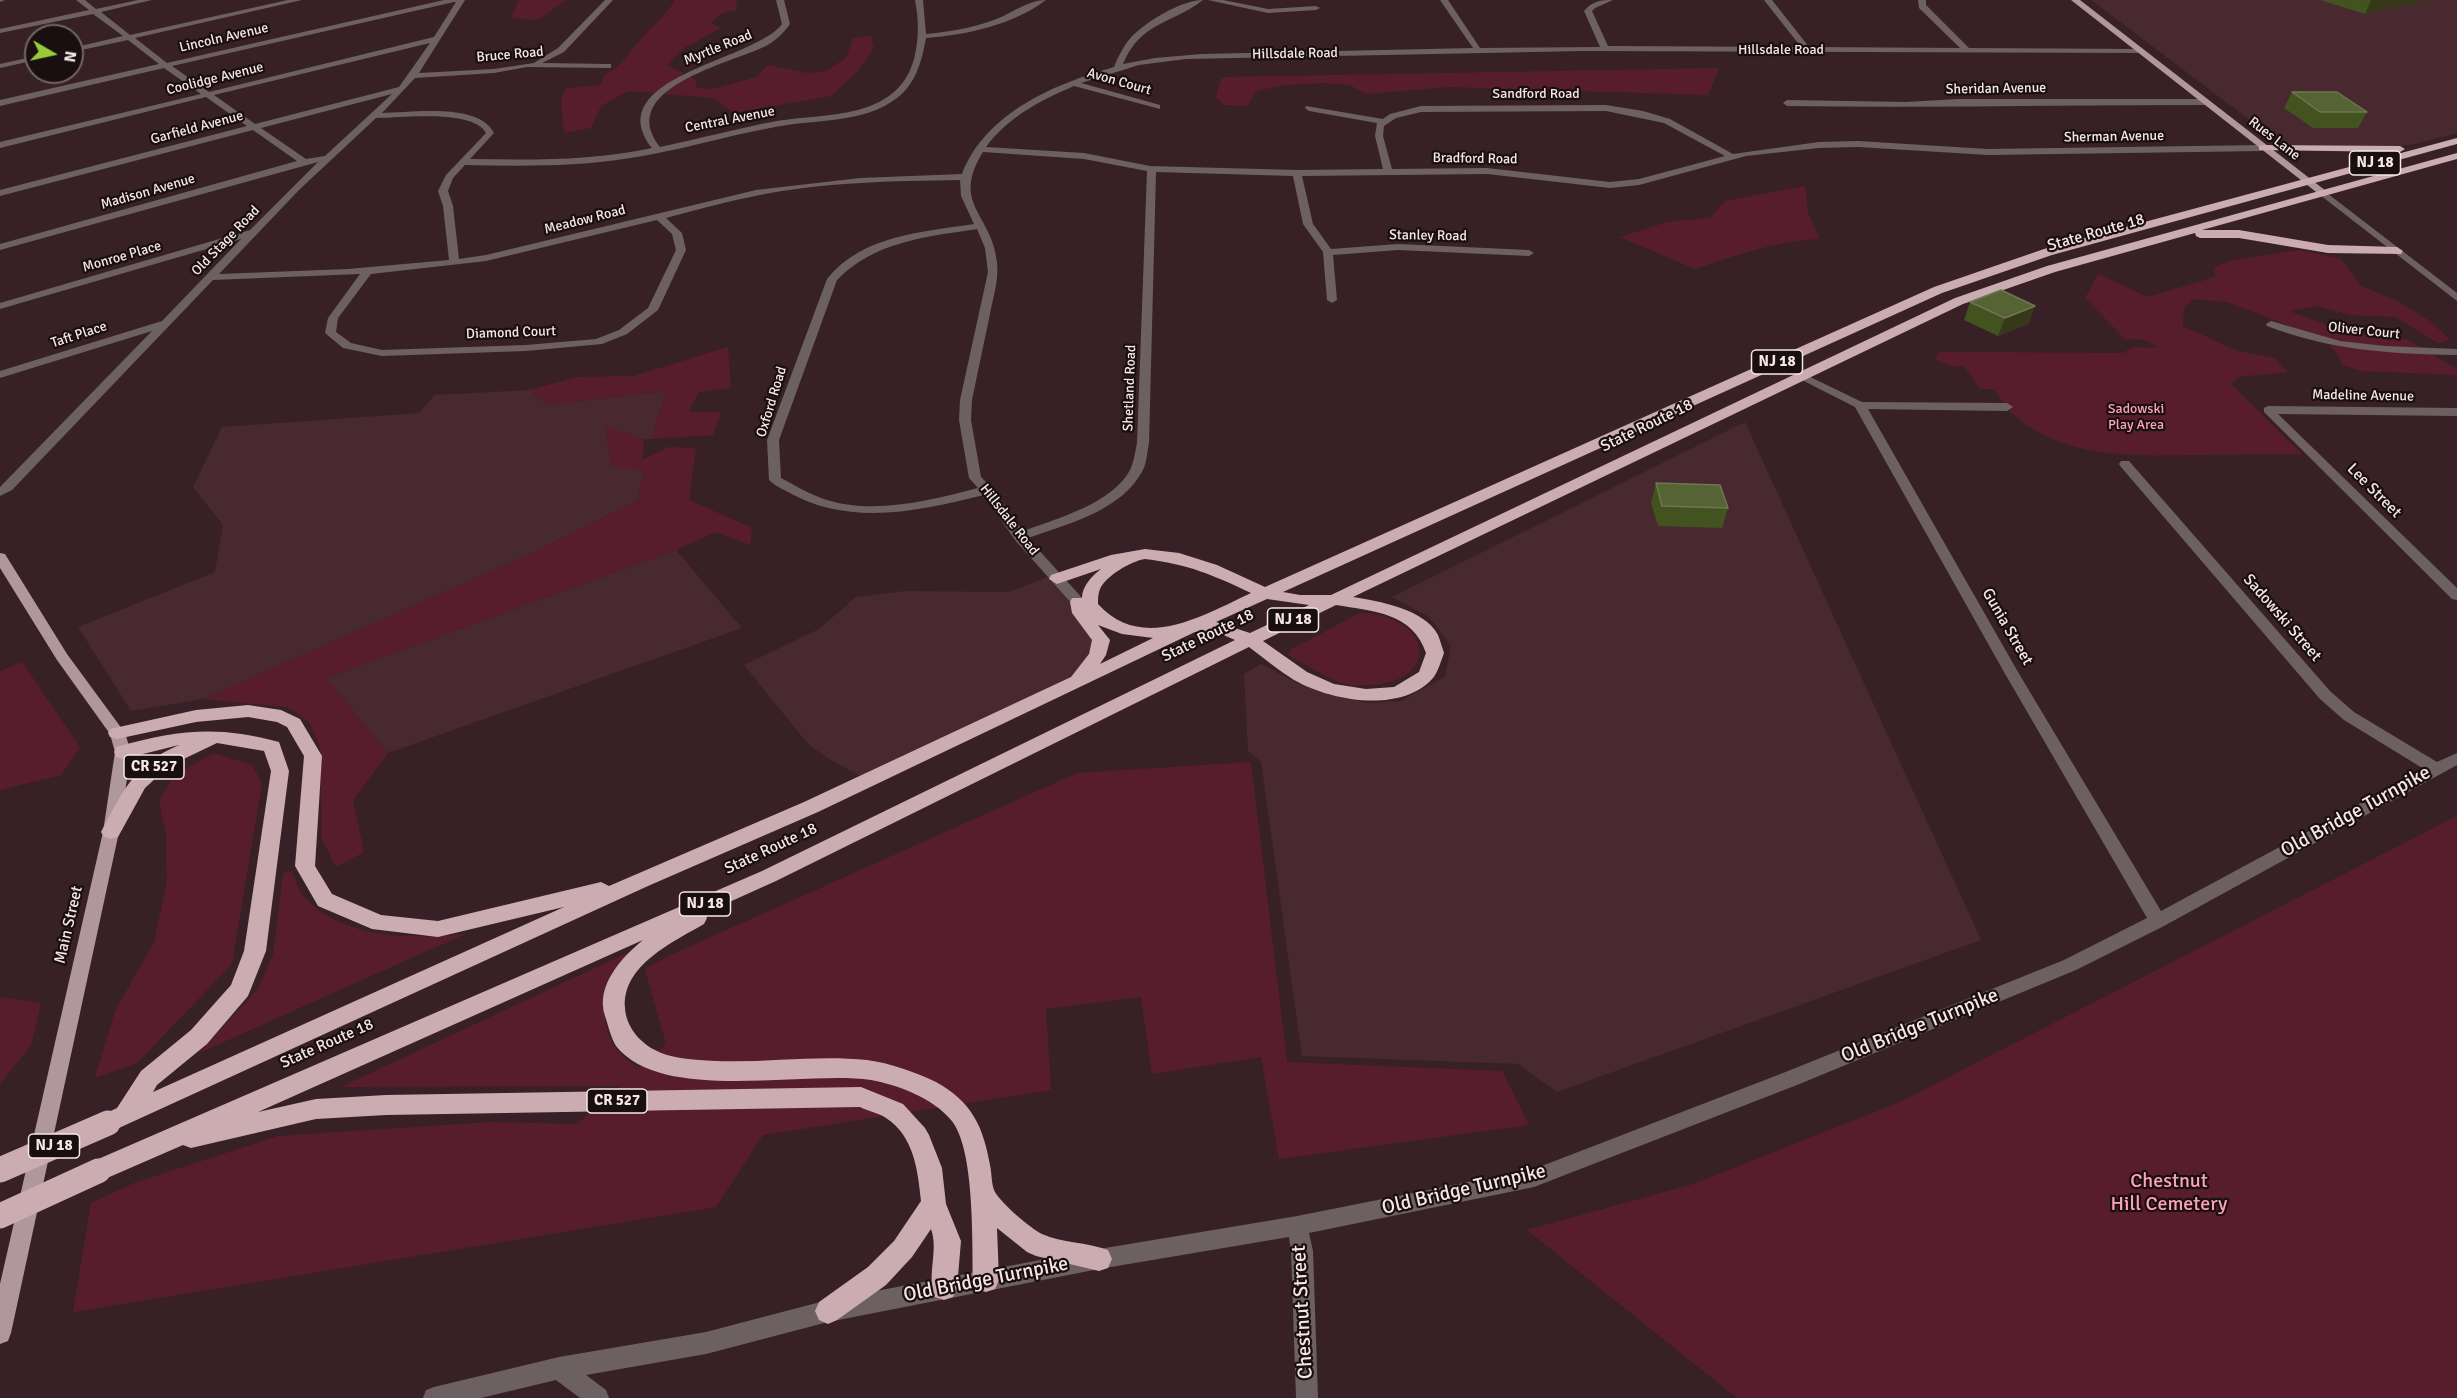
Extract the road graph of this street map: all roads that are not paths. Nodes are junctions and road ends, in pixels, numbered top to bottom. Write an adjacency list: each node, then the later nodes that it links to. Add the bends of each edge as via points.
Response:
1 (80, 0): 18 (street)
2 (148, 0): 18 (street)
3 (298, 0): 21 (street)
4 (454, 0): 30 (street, Lincoln Avenue)
5 (461, 0): 22 (street, Old Stage Road)
6 (609, 0): 31 (street, via 561,50)
7 (780, 0): 51 (street, Myrtle Road, via 786,24 777,37 692,72 654,98 644,124)
8 (919, 0): 20 (street, Central Avenue)
9 (1042, 0): 20 (street, via 986,27)
10 (1199, 0): 34 (street, via 1141,31 1126,48)
11 (1212, 0): 17 (street, via 1268,11)
12 (1444, 0): 25 (street)
13 (1608, 0): 24 (street, via 1592,6 1588,12)
14 (1768, 0): 26 (street)
15 (1922, 0): 27 (street, via 1922,6)
16 (2075, 0): 28 (main road, Rues Lane)
17 (1316, 8)
18 (94, 11): 19 (street); 21 (street)
19 (0, 31)
20 (923, 36): 51 (street, Central Avenue, via 915,67 902,90 876,107 841,117 780,124)
21 (129, 37): 23 (street); 30 (street)
22 (436, 39): 35 (street, Old Stage Road); 38 (street, Coolidge Avenue)
23 (84, 47)
24 (1605, 49): 25 (street, Hillsdale Road); 26 (street, Hillsdale Road)
25 (1478, 50): 34 (street, Hillsdale Road, via 1214,55)
26 (1808, 50): 27 (street, Hillsdale Road)
27 (1968, 51): 28 (street, Hillsdale Road)
28 (2140, 51): 39 (main road, Rues Lane)
29 (24, 61): 32 (street)
30 (165, 65): 38 (street); 40 (street, Lincoln Avenue)
31 (526, 65): 33 (street, Bruce Road); 35 (street, Bruce Road)
32 (0, 66)
33 (609, 66)
34 (1118, 67): 36 (street, Hillsdale Road)
35 (413, 76): 37 (street, Old Stage Road)
36 (1073, 83): 42 (street, Avon Court); 52 (street, Hillsdale Road, via 1010,118)
37 (402, 89): 44 (street, Old Stage Road); 46 (street, Garfield Avenue)
38 (208, 94): 46 (street); 49 (street, Coolidge Avenue)
39 (2205, 102): 41 (street, Sheridan Avenue); 50 (main road, Rues Lane)
40 (0, 103)
41 (1787, 103)
42 (1157, 107)
43 (1309, 108): 45 (street)
44 (376, 115): 56 (street, Old Stage Road); 58 (street, via 477,119 490,134)
45 (1383, 123): 55 (street, Sandford Road, via 1398,114 1434,108 1615,109 1667,121); 60 (street, via 1378,131)
46 (253, 127): 57 (street); 64 (street, Garfield Avenue)
47 (2457, 141): 48 (highway, State Route 18 / NJ 18)
48 (2443, 145): 50 (highway, via 2387,150); 63 (highway, State Route 18 / NJ 18)
49 (0, 146)
50 (2263, 148): 53 (street, Sherman Avenue); 63 (main road, Rues Lane)
51 (657, 149): 58 (street, Central Avenue, via 569,161)
52 (980, 149): 59 (street, Bradford Road, via 1084,156); 62 (street, Hillsdale Road)
53 (1966, 151): 55 (street, Bradford Road, via 1819,145)
54 (2457, 156): 65 (highway, State Route 18 / NJ 18)
55 (1733, 157): 60 (street, Bradford Road, via 1639,182 1610,185 1504,172)
56 (329, 158): 57 (street, Madison Avenue); 68 (street, Old Stage Road)
57 (304, 162): 70 (street, Madison Avenue)
58 (463, 162): 74 (street, via 443,190)
59 (1152, 169): 61 (street, Bradford Road); 94 (street, Shetland Road, via 1143,443 1137,470 1124,488 1094,507)
60 (1388, 172): 61 (street, Bradford Road)
61 (1297, 173): 72 (street, via 1308,224)
62 (965, 177): 66 (street, Meadow Road, via 801,185); 67 (street, Hillsdale Road, via 968,203)
63 (2306, 181): 65 (main road, Rues Lane); 98 (highway, State Route 18 / NJ 18, via 2048,252 1938,290)
64 (0, 193)
65 (2323, 193): 69 (highway, State Route 18 / NJ 18); 71 (street, Rues Lane)
66 (659, 216): 74 (street, Meadow Road, via 486,258); 75 (street, Diamond Court, via 677,233 681,250 653,310 623,332 598,342 382,353 347,346 330,333 333,318)
67 (979, 226): 92 (street, Hillsdale Road, via 990,247 993,272 965,420 975,478); 92 (street, Oxford Road, via 902,239 858,255 841,268 832,279 773,440 776,480 805,496 839,506 883,509 926,505)
68 (252, 233): 76 (street, Old Stage Road); 79 (street, Monroe Place)
69 (2146, 243): 71 (highway, via 2183,234 2232,234 2328,249); 84 (highway, State Route 18 / NJ 18, via 2051,269 1959,301)
70 (0, 247)
71 (2397, 251): 77 (street, Rues Lane)
72 (1328, 252): 73 (street, Stanley Road, via 1434,248); 78 (street)
73 (1529, 252)
74 (454, 262): 75 (street, Meadow Road)
75 (367, 272): 76 (street, Meadow Road)
76 (210, 277): 80 (street, Old Stage Road)
77 (2457, 298)
78 (1332, 300)
79 (0, 306)
80 (167, 323): 83 (street, Taft Place); 93 (street, Old Stage Road)
81 (2271, 324): 82 (street, Oliver Court, via 2336,345 2375,350)
82 (2457, 351)
83 (0, 375)
84 (1802, 376): 85 (street); 100 (highway, State Route 18 / NJ 18)
85 (1860, 405): 86 (street); 112 (street, Gunia Street)
86 (2007, 406)
87 (2268, 410): 88 (street, Madeline Avenue); 99 (street, Lee Street)
88 (2444, 412): 89 (street, Madeline Avenue); 90 (street)
89 (2457, 412)
90 (2457, 423)
91 (2125, 464): 108 (street, Sadowski Street, via 2325,695 2349,716)
92 (987, 490): 94 (street, Hillsdale Road)
93 (0, 492)
94 (1020, 537): 97 (street, Hillsdale Road)
95 (1131, 556): 97 (highway, via 1113,558); 98 (highway, via 1179,558); 101 (highway, via 1099,578)
96 (0, 557): 106 (main road)
97 (1057, 579): 101 (street, Hillsdale Road)
98 (1266, 594): 100 (highway, via 1300,600); 102 (highway, State Route 18 / NJ 18)
99 (2457, 596)
100 (1336, 600): 103 (highway, State Route 18 / NJ 18); 103 (highway, via 1383,607 1409,618 1429,635 1435,653 1426,675 1398,693 1366,695 1330,689 1301,676)
101 (1084, 604): 102 (highway, via 1104,621 1122,629 1164,633); 104 (highway, via 1080,613 1101,640 1097,655)
102 (1192, 627): 103 (highway, via 1221,628); 104 (highway, State Route 18 / NJ 18)
103 (1250, 640): 110 (highway, State Route 18 / NJ 18)
104 (1076, 681): 111 (highway, State Route 18 / NJ 18, via 811,807)
105 (225, 735): 106 (highway); 109 (highway, CR 527, via 160,762 135,787); 113 (highway, via 272,747 280,771 255,951 240,990 199,1037 149,1078)
106 (120, 742): 109 (main road, Main Street); 111 (highway, via 196,716 248,711 281,716 294,723 313,756 305,867 326,900 379,923 438,928)
107 (2457, 758): 108 (street, Old Bridge Turnpike)
108 (2435, 768): 112 (street, Old Bridge Turnpike)
109 (111, 832): 124 (main road, Main Street / CR 527)
110 (769, 876): 114 (highway, State Route 18 / NJ 18); 116 (highway, via 655,942 634,961 619,982 613,1007 615,1027 627,1045 645,1058 670,1067 867,1069 905,1079 960,1113 972,1137)
111 (641, 881): 113 (highway, State Route 18 / NJ 18)
112 (2158, 921): 119 (street, Old Bridge Turnpike, via 2060,970 1534,1178)
113 (117, 1118): 115 (highway, State Route 18 / NJ 18, bridge)
114 (151, 1146): 117 (highway, CR 527, via 316,1109 861,1097 895,1111 916,1135 930,1168); 118 (highway, State Route 18 / NJ 18, bridge)
115 (0, 1170)
116 (982, 1196): 120 (highway, via 1036,1245); 121 (highway)
117 (934, 1204): 122 (highway, CR 527, via 948,1241); 123 (highway, via 903,1249 877,1276)
118 (0, 1216)
119 (1297, 1226): 120 (street, Old Bridge Turnpike); 128 (street, Chestnut Street, via 1302,1251)
120 (1099, 1259): 121 (street, Old Bridge Turnpike)
121 (986, 1280): 122 (street, Old Bridge Turnpike)
122 (944, 1288): 123 (street, Old Bridge Turnpike)
123 (828, 1311): 125 (street, Old Bridge Turnpike, via 706,1343)
124 (0, 1333)
125 (559, 1368): 126 (street, Old Bridge Turnpike); 127 (street)
126 (434, 1398)
127 (598, 1398)
128 (1307, 1398)

